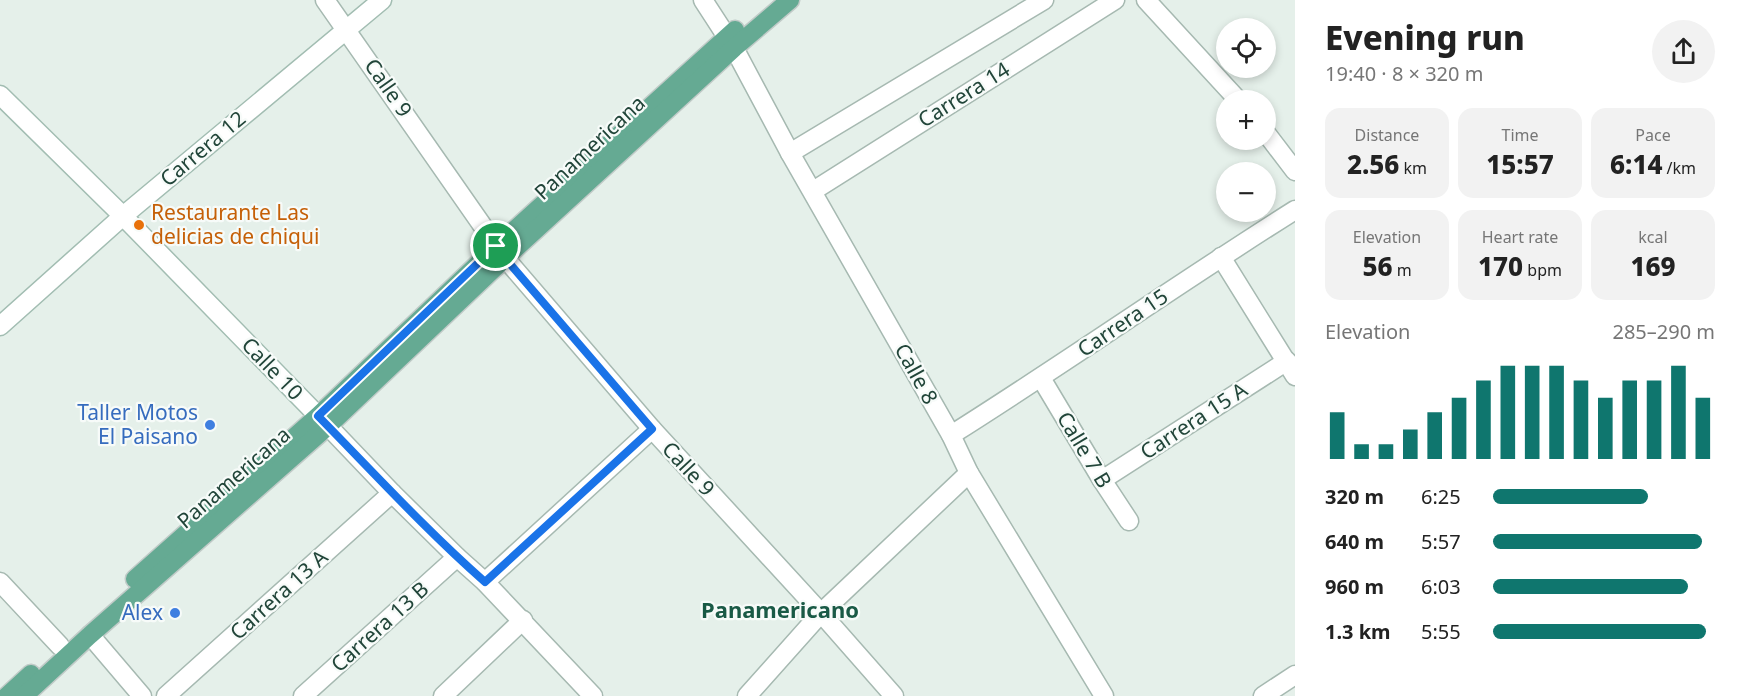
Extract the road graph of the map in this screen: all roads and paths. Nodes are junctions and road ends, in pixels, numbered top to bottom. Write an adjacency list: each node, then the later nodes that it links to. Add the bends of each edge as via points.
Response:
1 (325, 0): 9 (street, Calle 9)
2 (382, 0): 9 (street, Carrera 12)
3 (703, 0): 10 (street, Calle 8)
4 (771, 0): 10 (main road, Panamericana)
5 (790, 0): 10 (main road, Panamericana)
6 (1044, 0): 14 (street, Carrera 14)
7 (1114, 0): 16 (street, Carrera 14)
8 (1146, 0): 11 (street)
9 (347, 29): 18 (street, Carrera 12); 19 (street, Calle 9)
10 (730, 42): 14 (street, Calle 8); 19 (main road, Panamericana)
11 (1229, 90)
12 (0, 94): 18 (street, Calle 10)
13 (1276, 146): 15 (street)
14 (790, 153): 16 (street, Calle 8)
15 (1295, 171)
16 (813, 190): 26 (street, Calle 8)
17 (1295, 210): 20 (street, Carrera 15)
18 (123, 216): 21 (street, Carrera 12); 24 (street, Calle 10)
19 (501, 252): 24 (main road, Panamericana); 25 (street, Calle 9)
20 (1221, 257): 22 (street); 23 (street, Carrera 15)
21 (0, 326)
22 (1291, 369): 28 (street, Carrera 15 A)
23 (1041, 378): 26 (street, Carrera 15); 28 (street, Calle 7 B)
24 (323, 421): 29 (street, Calle 10); 36 (main road, Panamericana); 37 (main road, Panamericana)
25 (652, 429): 33 (street); 34 (street, Calle 9)
26 (951, 435): 27 (street, Calle 8)
27 (969, 473): 34 (street); 48 (street, Calle 8)
28 (1102, 480): 30 (street, Calle 7 B)
29 (392, 493): 31 (street, Calle 10); 43 (street, Carrera 13 A)
30 (1130, 520)
31 (457, 557): 33 (street, Calle 10); 44 (street, Carrera 13 B)
32 (0, 582): 37 (street)
33 (485, 582): 35 (street, Calle 10)
34 (821, 613): 46 (street); 47 (street, Calle 9)
35 (523, 620): 39 (street, Calle 10); 45 (street)
36 (90, 635): 41 (main road, Panamericana); 42 (street)
37 (60, 646): 40 (main road, Panamericana)
38 (1289, 685): 49 (street)
39 (586, 694)
40 (7, 696)
41 (24, 696)
42 (142, 696)
43 (166, 696)
44 (303, 696)
45 (443, 696)
46 (747, 696)
47 (894, 696)
48 (1104, 696)
49 (1263, 696)

